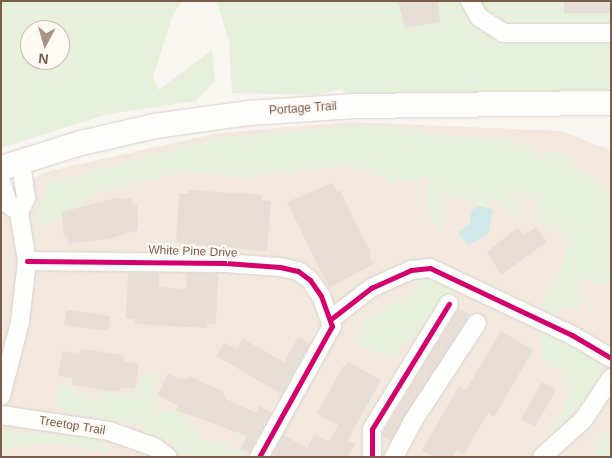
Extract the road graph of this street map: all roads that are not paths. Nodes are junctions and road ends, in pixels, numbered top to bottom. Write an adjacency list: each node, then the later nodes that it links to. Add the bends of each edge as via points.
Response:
1 (470, 1): 2 (street, via 479,17 504,33)
2 (611, 33)
3 (611, 104): 4 (main road, Portage Trail, via 356,106 249,112 155,126)
4 (11, 164): 6 (street, via 26,198)
5 (1, 182): 6 (street, via 8,204)
6 (19, 212): 7 (street)
7 (27, 261): 9 (street, White Pine Drive, via 167,260 280,267 298,271 310,280); 13 (street, via 20,322)
8 (449, 304): 17 (street, via 372,429)
9 (331, 319): 11 (street, via 371,288 411,270 430,268 572,335); 16 (street, via 332,326 324,345)
10 (477, 323): 18 (street, via 413,421)
11 (611, 358)
12 (611, 378): 19 (street, via 583,420)
13 (1, 396)
14 (1, 415): 15 (street, Treetop Trail, via 109,431 154,447)
15 (168, 457)
16 (259, 457)
17 (372, 457)
18 (394, 457)
19 (542, 457)

